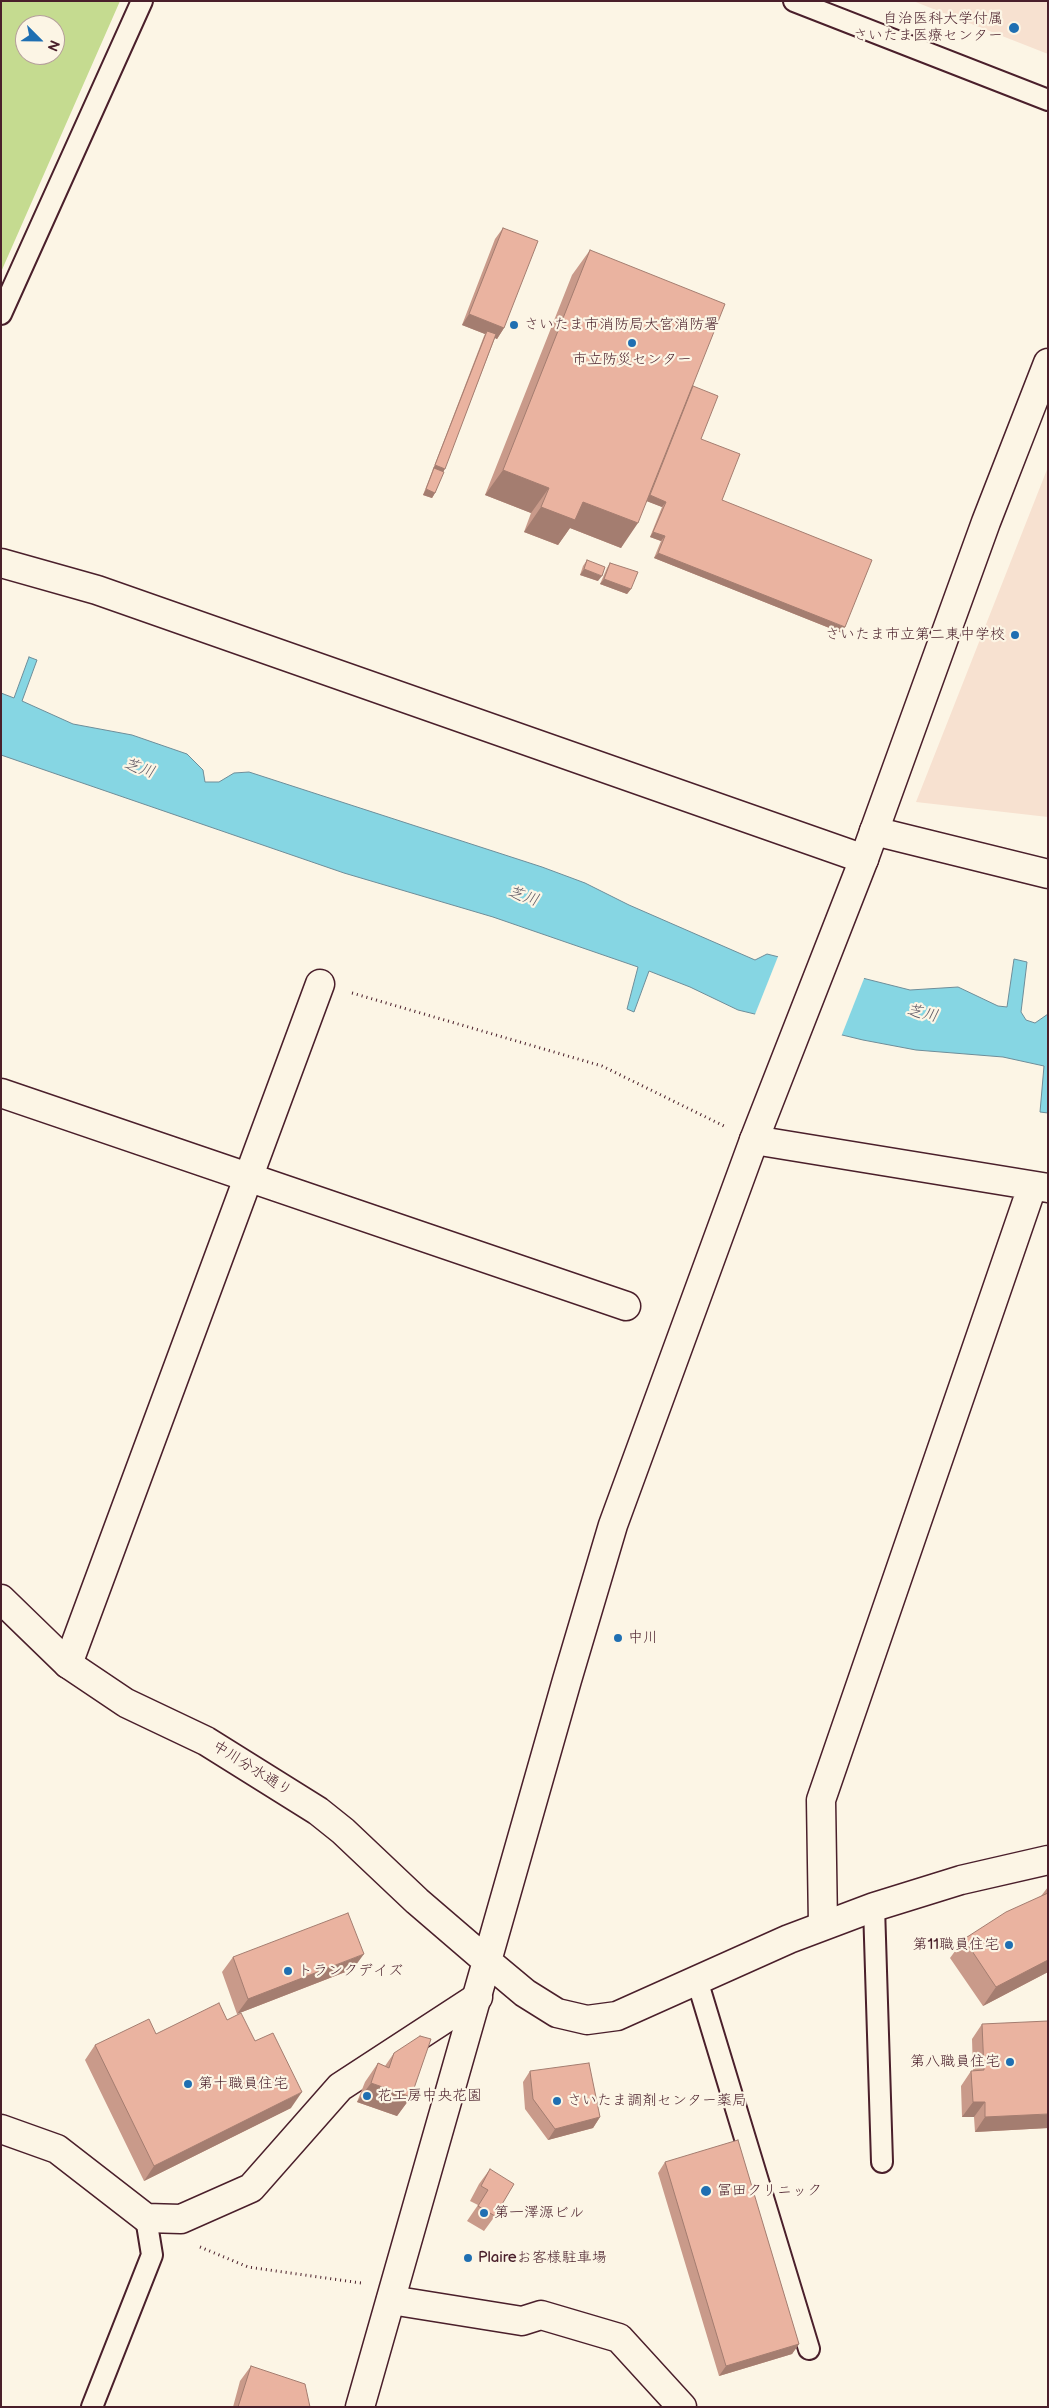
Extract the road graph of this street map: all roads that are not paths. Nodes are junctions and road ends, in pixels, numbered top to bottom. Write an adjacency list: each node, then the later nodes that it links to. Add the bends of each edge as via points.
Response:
1 (142, 1): 4 (lane)
2 (794, 1): 3 (lane)
3 (1048, 100)
4 (1, 314)
5 (1048, 363): 7 (street, via 986,522)
6 (1, 563): 8 (street, via 98,590)
7 (874, 831): 8 (street); 9 (street)
8 (864, 859): 12 (street)
9 (1048, 874)
10 (320, 984): 13 (street)
11 (1, 1094): 13 (street)
12 (754, 1140): 14 (street); 21 (street, via 613,1525)
13 (248, 1176): 15 (street); 17 (street)
14 (1040, 1188): 20 (street, via 821,1800)
15 (626, 1306)
16 (1, 1599): 17 (street, 中川分水通り)
17 (68, 1664): 21 (street, 中川分水通り, via 126,1703 206,1741 318,1811)
18 (1048, 1860): 19 (street, 中川分水通り, via 961,1880)
19 (874, 1907): 20 (street, 中川分水通り); 25 (lane)
20 (823, 1926): 22 (street, 中川分水通り)
21 (488, 1962): 22 (street, 中川分水通り, via 525,1993 557,2013 587,2020 617,2016); 23 (street)
22 (697, 1980): 28 (lane)
23 (478, 1997): 26 (street, via 340,2087 251,2188 181,2219); 27 (street)
24 (1, 2128): 26 (street, via 57,2149)
25 (882, 2162)
26 (146, 2218): 29 (lane, via 152,2255)
27 (392, 2294): 30 (street); 31 (street, via 522,2321 541,2315 619,2338)
28 (809, 2349)
29 (92, 2407)
30 (360, 2407)
31 (682, 2407)

